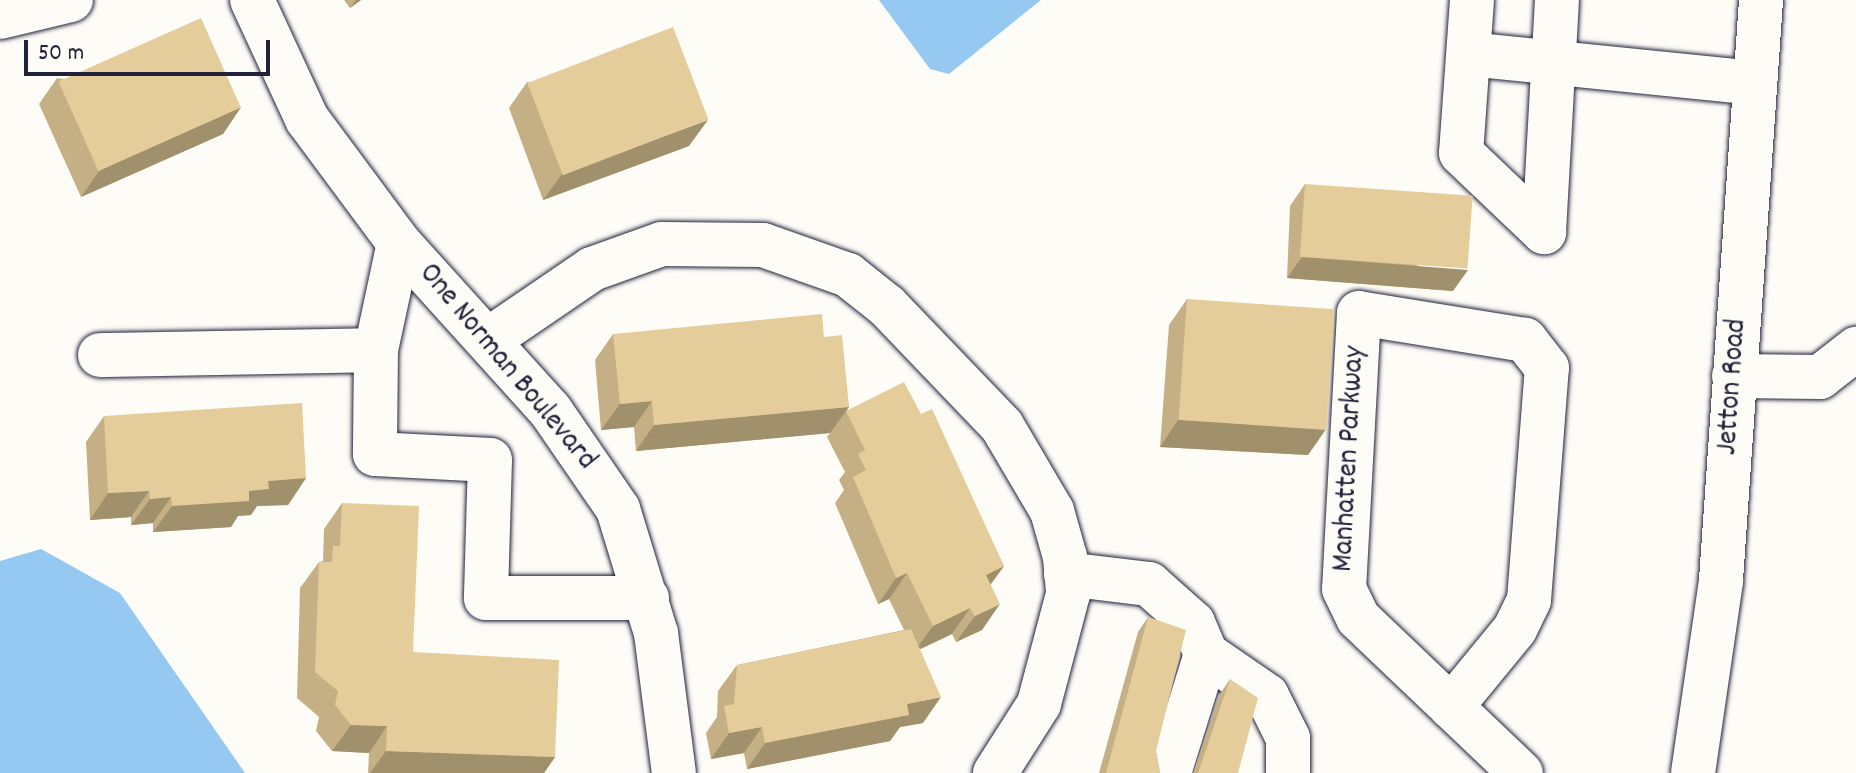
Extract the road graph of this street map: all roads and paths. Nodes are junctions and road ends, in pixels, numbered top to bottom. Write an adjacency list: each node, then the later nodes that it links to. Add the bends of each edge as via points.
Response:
1 (71, 0): 6 (street)
2 (252, 0): 10 (street, One Norman Boulevard, via 307,119)
3 (1472, 0): 7 (street)
4 (1557, 0): 8 (street)
5 (1761, 0): 9 (street, Jetton Road)
6 (0, 17)
7 (1469, 54): 8 (street); 8 (street, via 1461,153 1544,232)
8 (1552, 62): 9 (street)
9 (1755, 83): 15 (street, Jetton Road)
10 (399, 243): 11 (street, One Norman Boulevard); 13 (street)
11 (488, 340): 16 (street, via 592,269 662,244 763,245 848,275 929,343 1002,426 1052,511); 17 (street, One Norman Boulevard, via 589,461 618,509)
12 (1856, 349): 15 (street, via 1820,377)
13 (376, 350): 14 (street); 17 (street, via 375,454 490,460 486,598)
14 (100, 355)
15 (1734, 376): 25 (street, Jetton Road, via 1721,580)
16 (1066, 574): 18 (street, via 1149,584 1193,623); 21 (street, via 1059,643 1039,704)
17 (647, 598): 20 (street, One Norman Boulevard)
18 (1206, 654): 22 (street); 23 (street, via 1267,696 1288,738)
19 (1451, 707): 19 (street, Manhatten Parkway, via 1358,618 1344,589 1359,313 1512,336 1536,345 1544,357 1529,600 1515,629); 24 (street, Manhatten Parkway)
20 (674, 773)
21 (995, 773)
22 (1169, 773)
23 (1288, 773)
24 (1521, 773)
25 (1693, 773)

